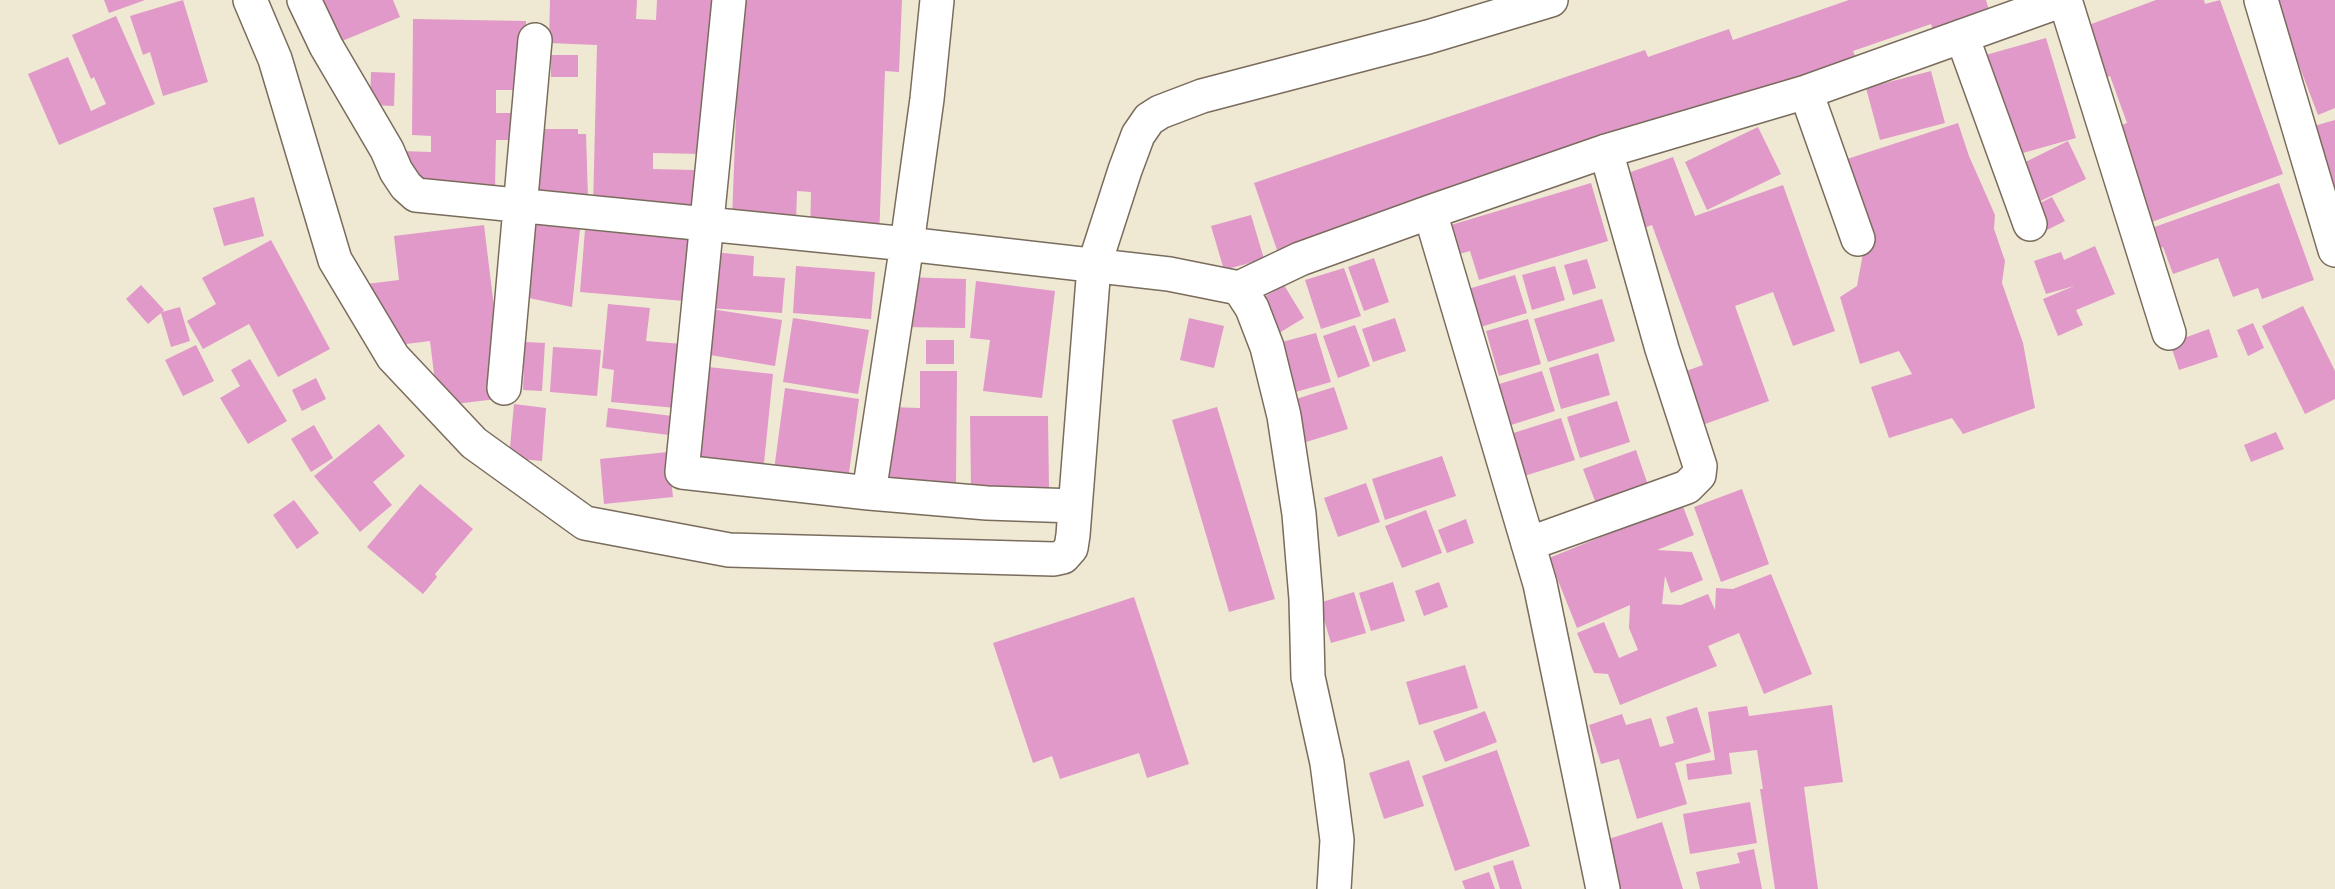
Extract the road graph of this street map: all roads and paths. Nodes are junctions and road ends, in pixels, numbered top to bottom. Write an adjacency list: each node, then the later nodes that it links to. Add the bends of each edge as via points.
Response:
1 (250, 0): 24 (street, via 275,58 335,260 393,357 474,443 585,524 729,550 1054,559 1063,557 1071,548)
2 (304, 0): 12 (street, via 406,186 416,195 427,197)
3 (729, 0): 15 (street)
4 (937, 0): 17 (street)
5 (1551, 0): 19 (street, via 1428,37 1202,96 1160,112 1149,119 1138,135)
6 (2064, 0): 8 (street); 21 (street)
7 (2260, 0): 18 (street)
8 (1962, 36): 10 (street); 14 (street)
9 (535, 40): 12 (street)
10 (1806, 92): 11 (street); 16 (street)
11 (1606, 151): 13 (street); 25 (street, via 1700,466 1699,475 1688,487)
12 (520, 206): 15 (street); 22 (street)
13 (1430, 212): 20 (street, via 1300,259); 25 (street)
14 (2030, 224)
15 (707, 225): 17 (street); 23 (street, via 682,472)
16 (1858, 239)
17 (907, 244): 19 (street); 23 (street)
18 (2335, 250)
19 (1094, 266): 20 (street, via 1169,274); 24 (street)
20 (1239, 288): 26 (street, via 1252,308 1267,347 1284,416 1299,514 1308,677 1327,763 1337,840)
21 (2169, 333)
22 (504, 388)
23 (869, 494): 24 (street)
24 (1075, 506)
25 (1528, 544): 27 (street, via 1540,584)
26 (1334, 889)
27 (1603, 889)

